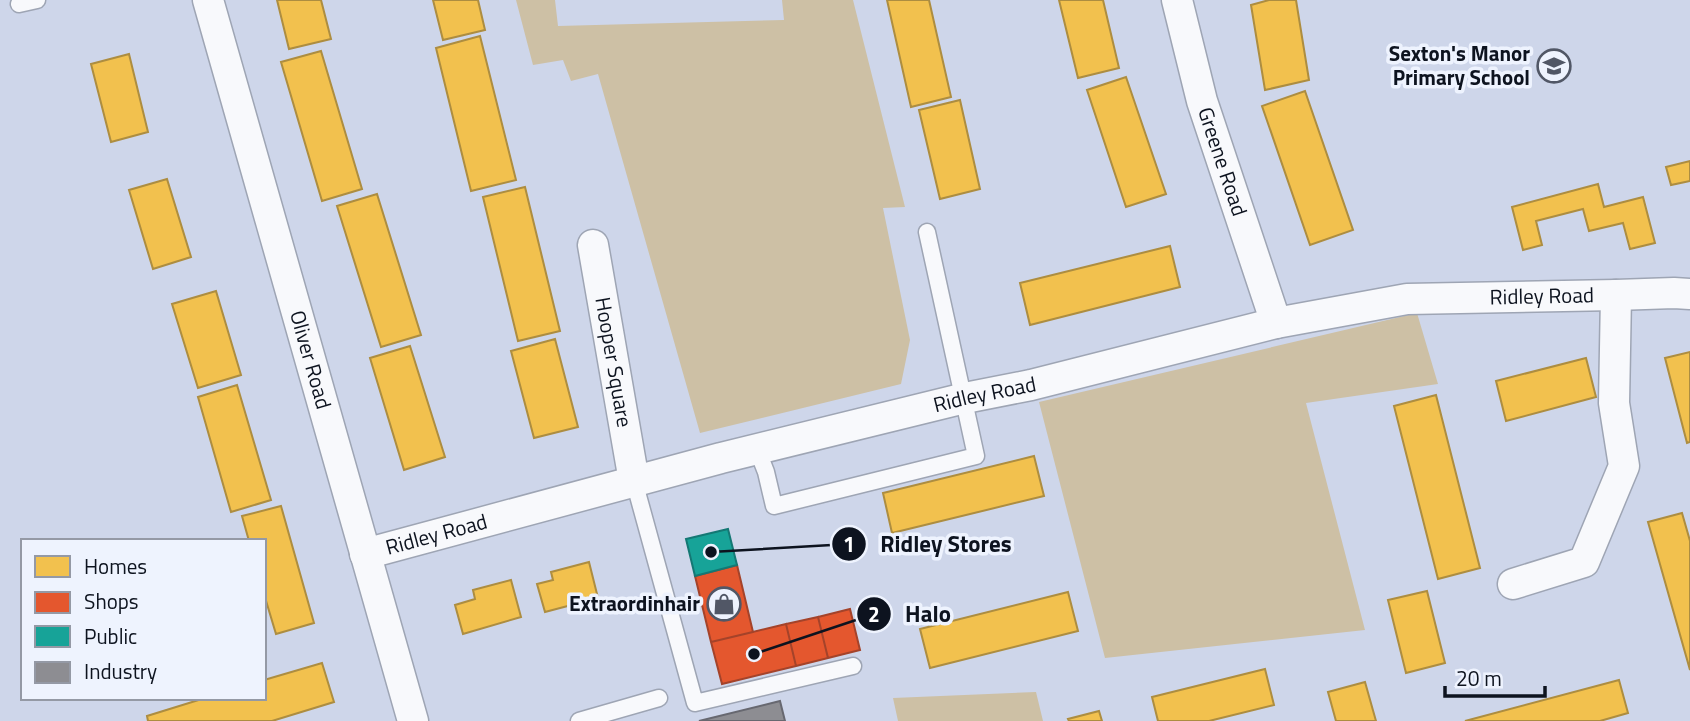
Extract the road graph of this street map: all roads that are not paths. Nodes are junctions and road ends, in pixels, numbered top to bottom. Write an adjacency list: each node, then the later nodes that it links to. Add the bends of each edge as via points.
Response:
1 (37, 0): 4 (lane)
2 (208, 0): 13 (street, Oliver Road)
3 (1177, 0): 9 (street, Greene Road, via 1202,102)
4 (19, 4)
5 (927, 232): 10 (lane)
6 (593, 245): 12 (street, Hooper Square)
7 (1690, 294): 8 (street, Ridley Road)
8 (1616, 295): 9 (street, Ridley Road, via 1407,299); 14 (street, Ridley Road, via 1614,403 1624,467 1584,562)
9 (1276, 323): 10 (street, Ridley Road)
10 (965, 398): 11 (street, Ridley Road); 11 (lane, via 976,456 774,506)
11 (757, 449): 12 (street, Ridley Road)
12 (634, 481): 13 (street, Ridley Road); 15 (lane, via 695,703)
13 (365, 554): 17 (street, Oliver Road)
14 (1513, 584)
15 (853, 666)
16 (659, 698): 18 (lane)
17 (413, 721)
18 (579, 721)

